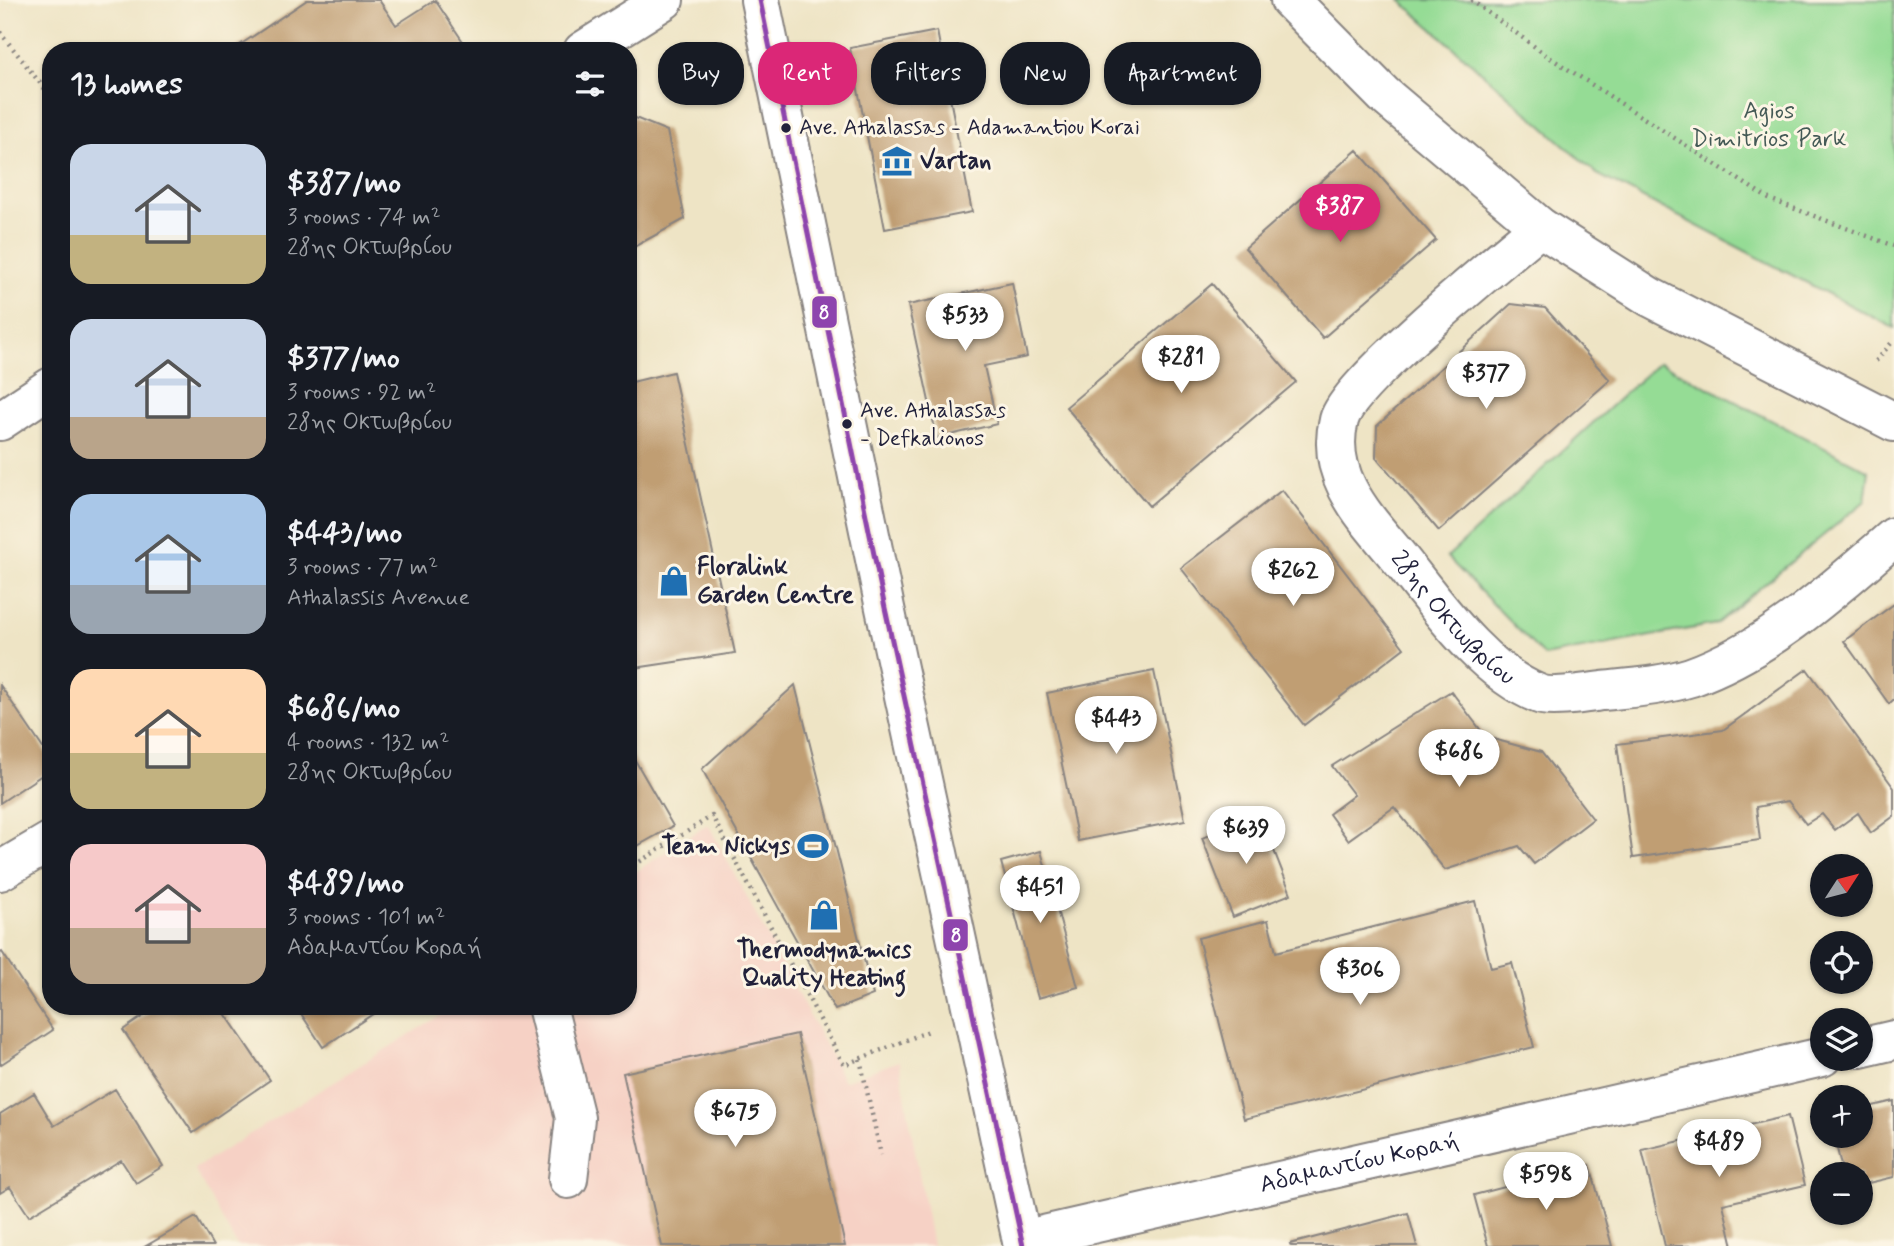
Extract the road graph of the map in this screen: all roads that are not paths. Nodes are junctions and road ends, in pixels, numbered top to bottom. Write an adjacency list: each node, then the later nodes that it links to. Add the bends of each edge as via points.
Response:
1 (664, 0): 4 (street)
2 (760, 0): 17 (street)
3 (1290, 0): 5 (street, via 1384,95)
4 (597, 42)
5 (1540, 227): 8 (street, via 1650,297); 9 (street, 28ης Οκτωβρίου, via 1371,375 1339,419 1336,463 1350,496 1457,629 1501,670 1541,695 1643,687 1689,677 1740,655 1798,618)
6 (42, 393): 7 (street)
7 (0, 421)
8 (1894, 422)
9 (1894, 537)
10 (42, 846): 11 (street)
11 (0, 871)
12 (549, 1015): 16 (street, via 575,1118)
13 (1894, 1040): 14 (street)
14 (1873, 1045)
15 (1810, 1060): 17 (street, Αδαμαντίου Κοραή)
16 (568, 1179)
17 (1022, 1243)

